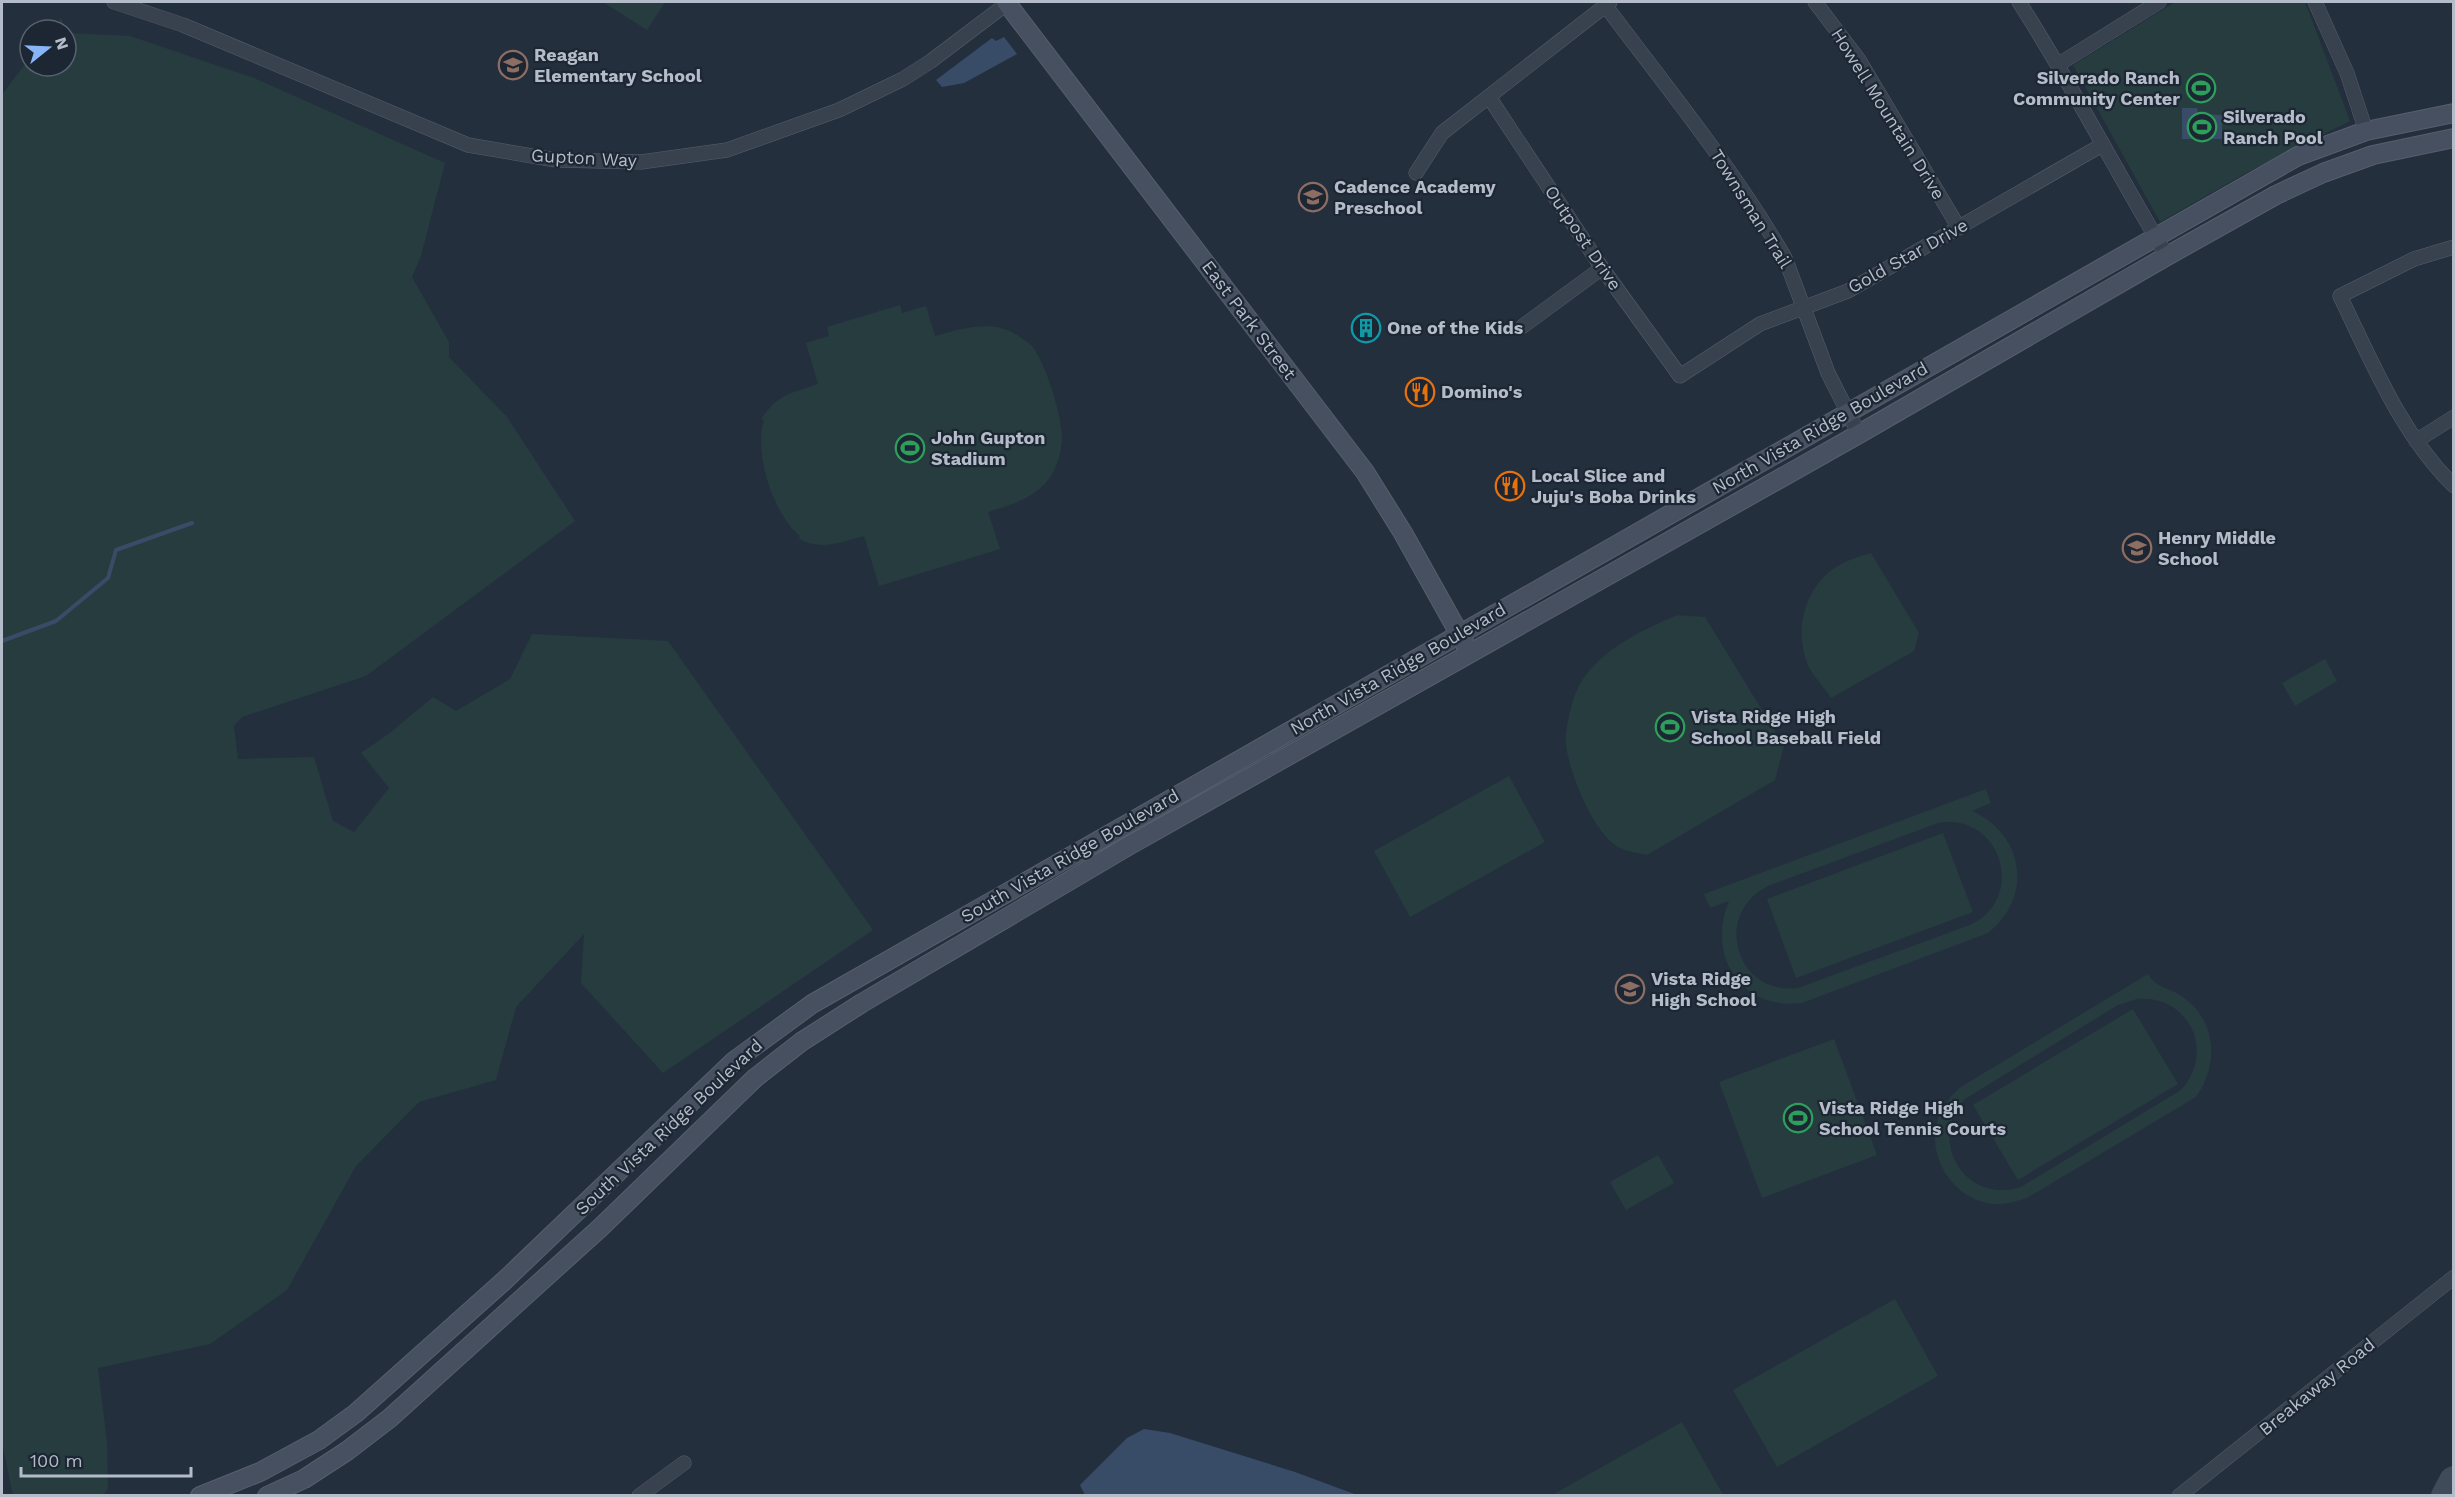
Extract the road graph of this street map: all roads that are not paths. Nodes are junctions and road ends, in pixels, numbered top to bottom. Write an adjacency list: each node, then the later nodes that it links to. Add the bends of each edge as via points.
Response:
1 (114, 2): 2 (street, Gupton Way, via 183,25 468,145 556,160 642,162 727,150 839,110 931,61)
2 (1007, 2): 28 (street, East Park Street, via 1365,472)
3 (1815, 2): 15 (street, Howell Mountain Drive, via 1859,60)
4 (2019, 2): 8 (street)
5 (2159, 2): 8 (street)
6 (2315, 2): 11 (street, via 2347,73)
7 (1608, 3): 9 (street); 20 (street, Townsman Trail, via 1731,172 1785,258)
8 (2059, 64): 13 (street)
9 (1489, 96): 14 (street, via 1442,133); 19 (street, Outpost Drive)
10 (2454, 113): 11 (street, North Vista Ridge Boulevard)
11 (2366, 131): 16 (street, North Vista Ridge Boulevard, via 2298,156)
12 (2454, 138): 18 (street, North Vista Ridge Boulevard, via 2373,155 2323,173)
13 (2102, 145): 15 (street, Gold Star Drive); 16 (street)
14 (1416, 173)
15 (1959, 228): 20 (street, Gold Star Drive, via 1848,291)
16 (2155, 237): 18 (street); 23 (street, North Vista Ridge Boulevard)
17 (2454, 247): 26 (street, via 2415,259 2340,296)
18 (2167, 256): 25 (street, North Vista Ridge Boulevard)
19 (1602, 268): 21 (street); 22 (street, Outpost Drive)
20 (1803, 307): 22 (street, Gold Star Drive, via 1760,324); 23 (street, Townsman Trail, via 1828,373)
21 (1522, 326)
22 (1680, 376)
23 (1848, 412): 25 (street, Townsman Trail); 28 (street, North Vista Ridge Boulevard)
24 (2454, 417): 26 (street)
25 (1859, 434): 29 (street, North Vista Ridge Boulevard)
26 (2416, 441): 27 (street)
27 (2454, 486)
28 (1460, 634): 29 (street, East Park Street); 30 (street, North Vista Ridge Boulevard)
29 (1471, 653): 31 (street, North Vista Ridge Boulevard)
30 (1202, 781): 34 (street, South Vista Ridge Boulevard, via 782,1024 735,1061 506,1280 356,1413 319,1440 260,1472)
31 (1226, 791): 35 (street, South Vista Ridge Boulevard, via 801,1042 755,1078 600,1228 390,1418 304,1479)
32 (2454, 1277): 37 (street, Breakaway Road)
33 (684, 1463): 36 (street)
34 (200, 1496)
35 (267, 1496)
36 (639, 1496)
37 (2180, 1496)

